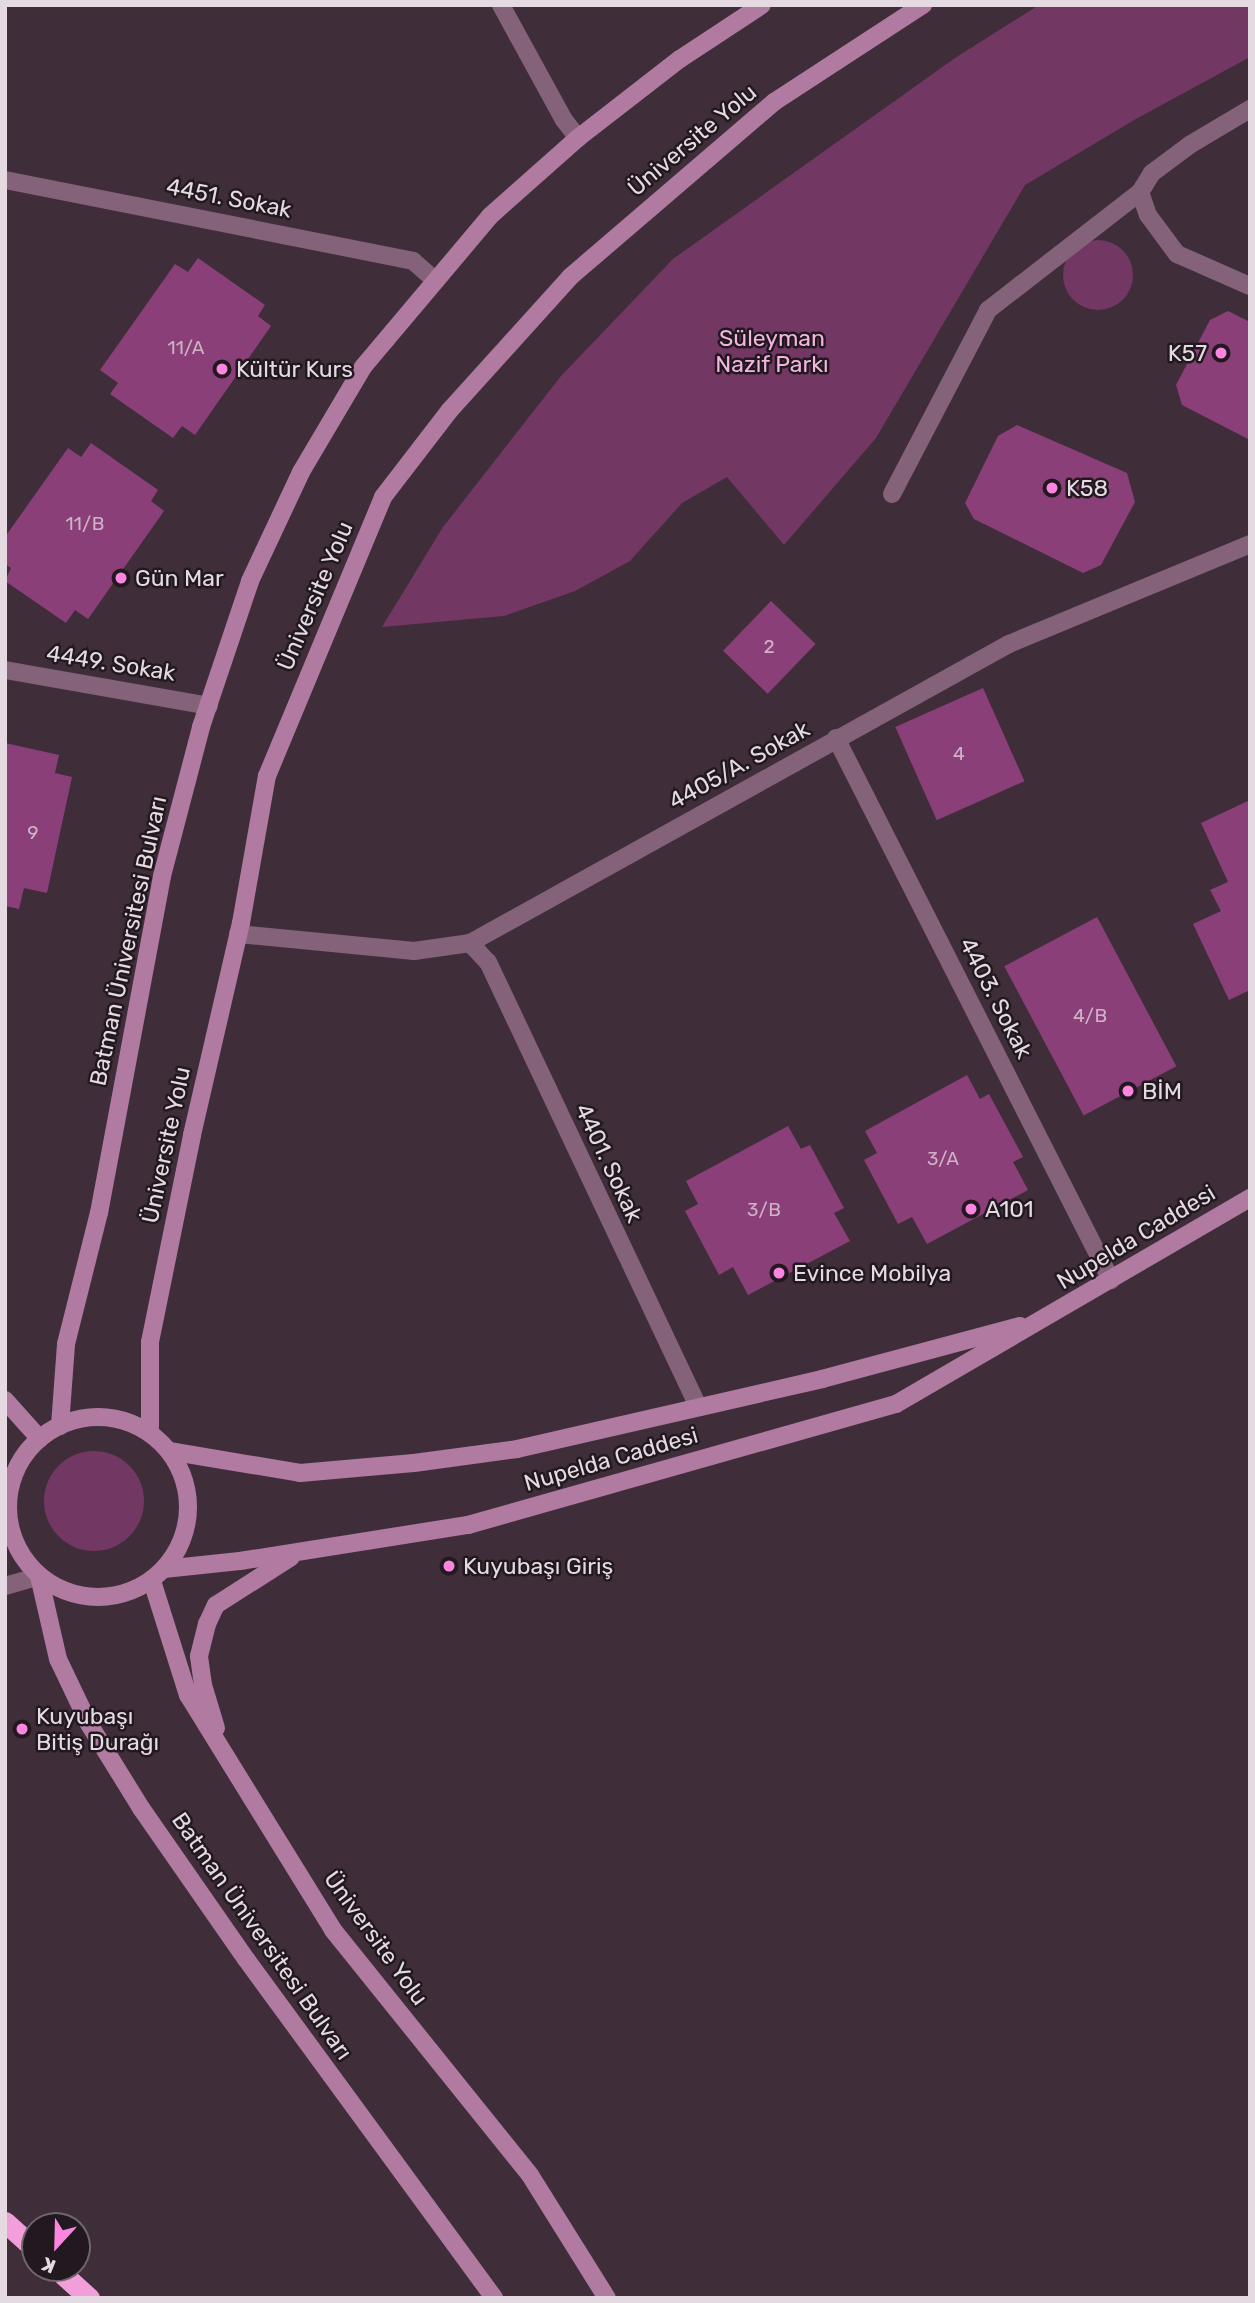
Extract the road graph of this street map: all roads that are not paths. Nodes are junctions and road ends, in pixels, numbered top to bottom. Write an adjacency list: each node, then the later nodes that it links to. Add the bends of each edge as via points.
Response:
1 (501, 5): 5 (street)
2 (762, 5): 5 (main road, Batman Üniversitesi Bulvarı, via 680,59)
3 (923, 5): 15 (main road, Üniversite Yolu, via 774,102 570,277 450,410 383,497 267,776)
4 (1250, 109): 7 (street, via 1191,144 1153,173)
5 (578, 138): 8 (main road, Batman Üniversitesi Bulvarı, via 490,216)
6 (5, 180): 8 (street, 4451. Sokak, via 413,261)
7 (1140, 192): 9 (street, via 1148,215 1177,254); 10 (street, via 988,310)
8 (436, 281): 13 (main road, Batman Üniversitesi Bulvarı, via 363,367 301,472 250,580)
9 (1250, 286)
10 (892, 494)
11 (1250, 544): 14 (street, 4405/A. Sokak, via 1009,644)
12 (5, 670): 13 (street, 4449. Sokak)
13 (209, 706): 22 (main road, Batman Üniversitesi Bulvarı, via 162,876 99,1213 66,1344)
14 (836, 738): 16 (street, 4405/A. Sokak); 18 (street, 4403. Sokak)
15 (238, 934): 16 (street, 4405/A. Sokak, via 414,951); 23 (main road, Üniversite Yolu, via 150,1342)
16 (470, 943): 21 (street, 4401. Sokak, via 488,962)
17 (1250, 1198): 18 (main road, Nupelda Caddesi)
18 (1111, 1280): 19 (main road, Nupelda Caddesi)
19 (1047, 1318): 21 (main road, Nupelda Caddesi, via 822,1379); 26 (main road, Nupelda Caddesi, via 896,1404 468,1525)
20 (5, 1400): 24 (main road)
21 (698, 1407): 25 (main road, Nupelda Caddesi, via 517,1449 300,1473)
22 (60, 1426): 23 (main road, via 100,1417 126,1421); 24 (main road)
23 (150, 1433): 25 (main road)
24 (40, 1439): 28 (main road, via 17,1466 7,1513 23,1559)
25 (169, 1451): 27 (main road, via 184,1476 190,1505 186,1534 173,1560)
26 (298, 1552): 27 (main road, Nupelda Caddesi); 30 (main road, via 216,1605 207,1624 199,1656 203,1685)
27 (158, 1575): 28 (main road, via 125,1594 95,1598 65,1592); 30 (main road, Üniversite Yolu, via 188,1695)
28 (39, 1576): 29 (street); 35 (main road, Batman Üniversitesi Bulvarı, via 58,1659 89,1724 135,1798 246,1959)
29 (5, 1586)
30 (225, 1754): 36 (main road, Üniversite Yolu, via 334,1930 530,2175)
31 (5, 2222): 32 (highway)
32 (21, 2236)
33 (71, 2282): 34 (highway)
34 (89, 2298)
35 (494, 2298)
36 (607, 2298)

